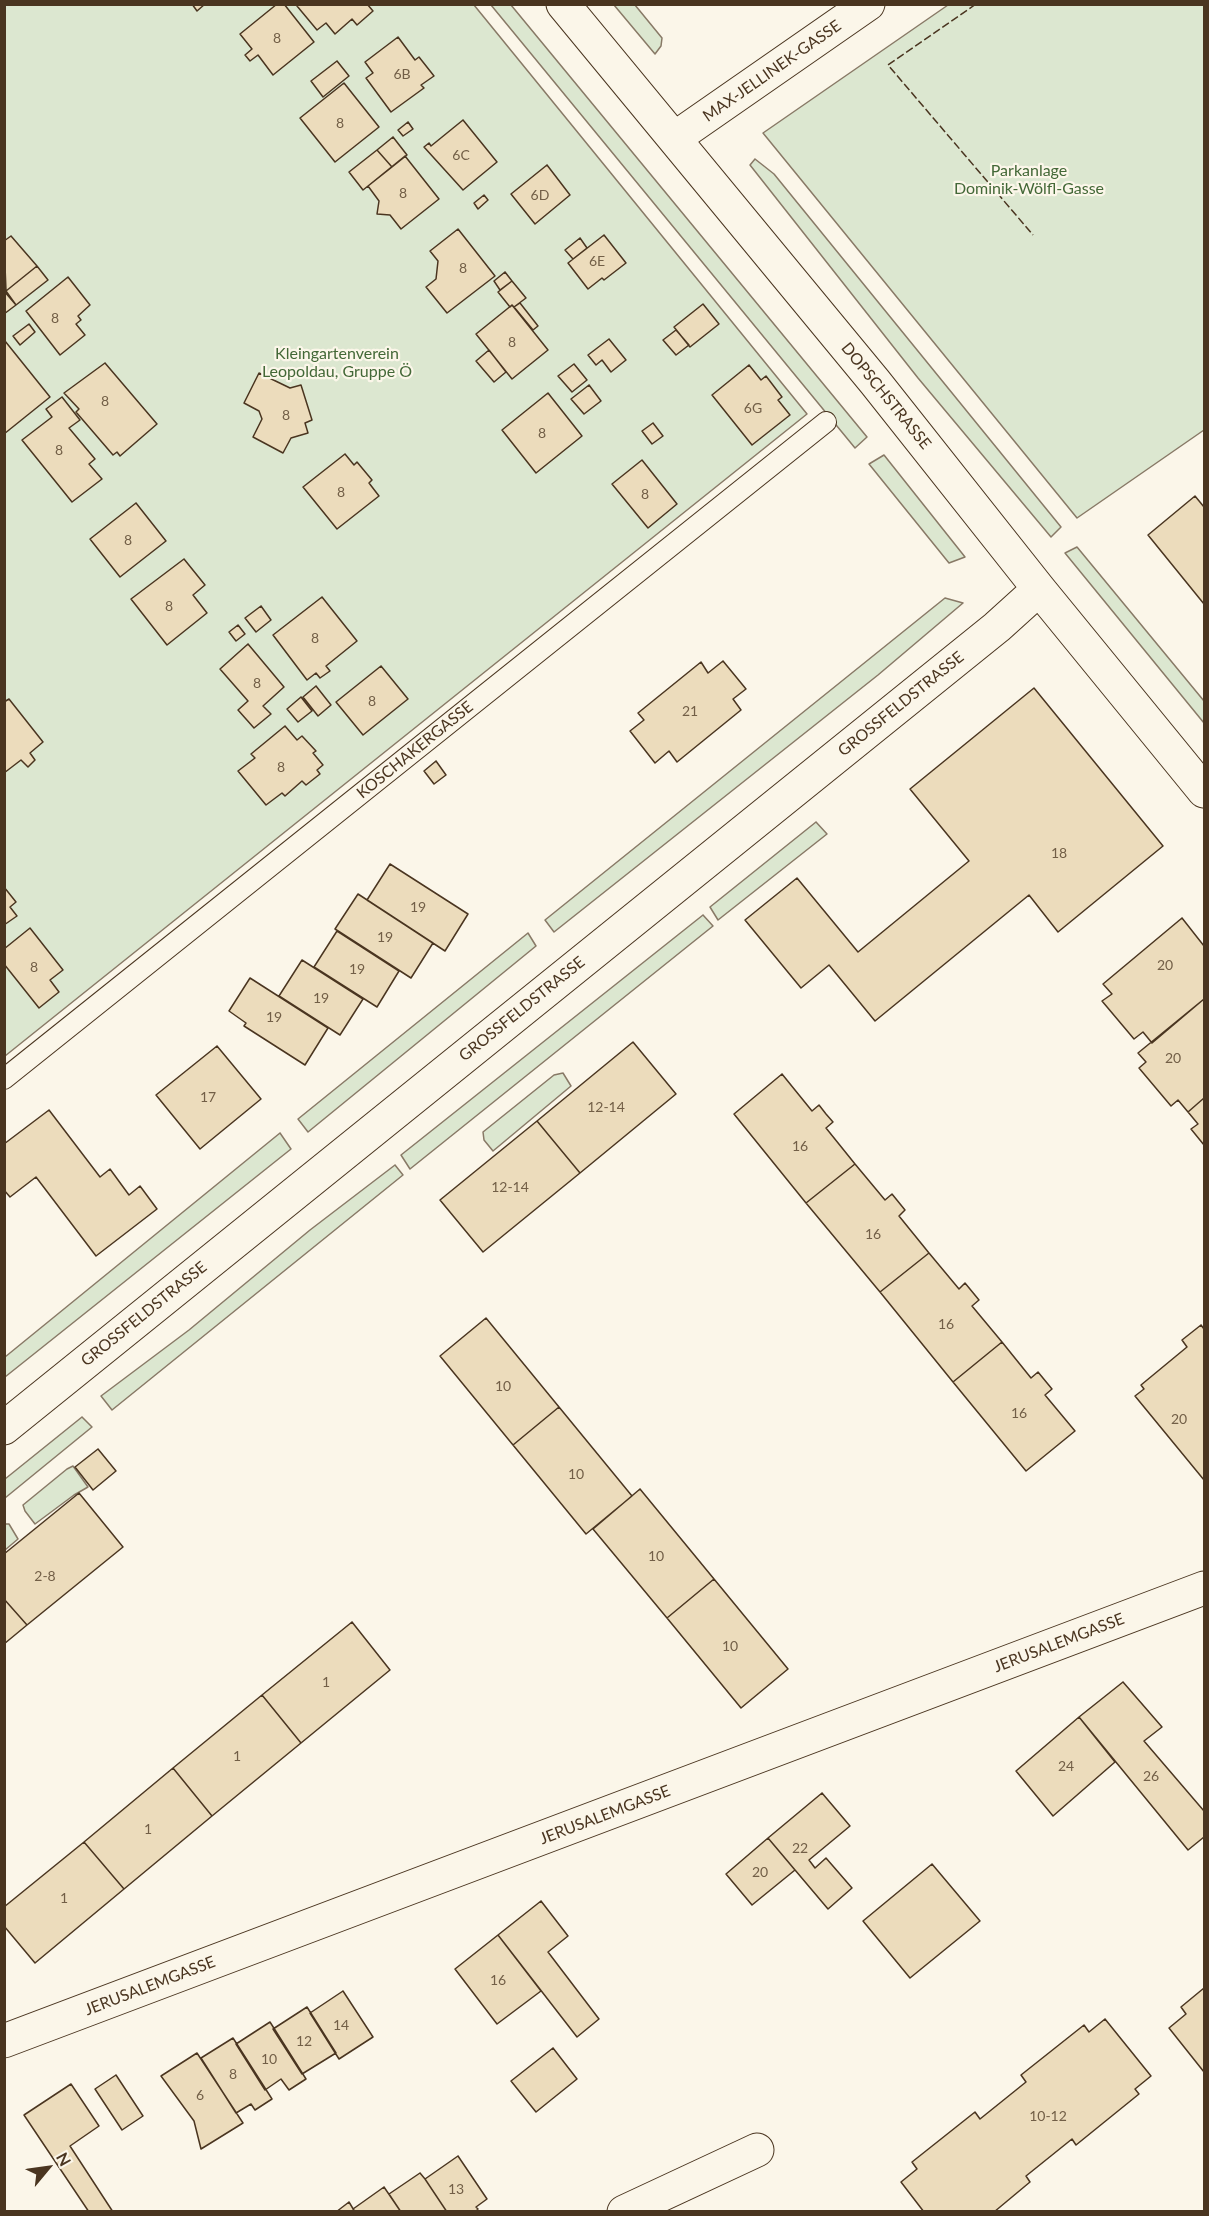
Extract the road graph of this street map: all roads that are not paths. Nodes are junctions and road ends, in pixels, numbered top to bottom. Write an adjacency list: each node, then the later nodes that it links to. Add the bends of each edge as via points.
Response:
1 (563, 4): 3 (street, DOPSCHSTRASSE)
2 (868, 4): 3 (street, MAX-JELLINEK-GASSE)
3 (675, 138): 5 (street, DOPSCHSTRASSE)
4 (826, 422): 7 (lane, KOSCHAKERGASSE)
5 (1039, 589): 6 (street, DOPSCHSTRASSE); 8 (street, GROSSFELDSTRASSE, via 997,627)
6 (1204, 791)
7 (4, 1079)
8 (4, 1428)
9 (1201, 1595): 10 (street, JERUSALEMGASSE)
10 (4, 2041)
11 (757, 2150): 12 (street)
12 (624, 2211)

